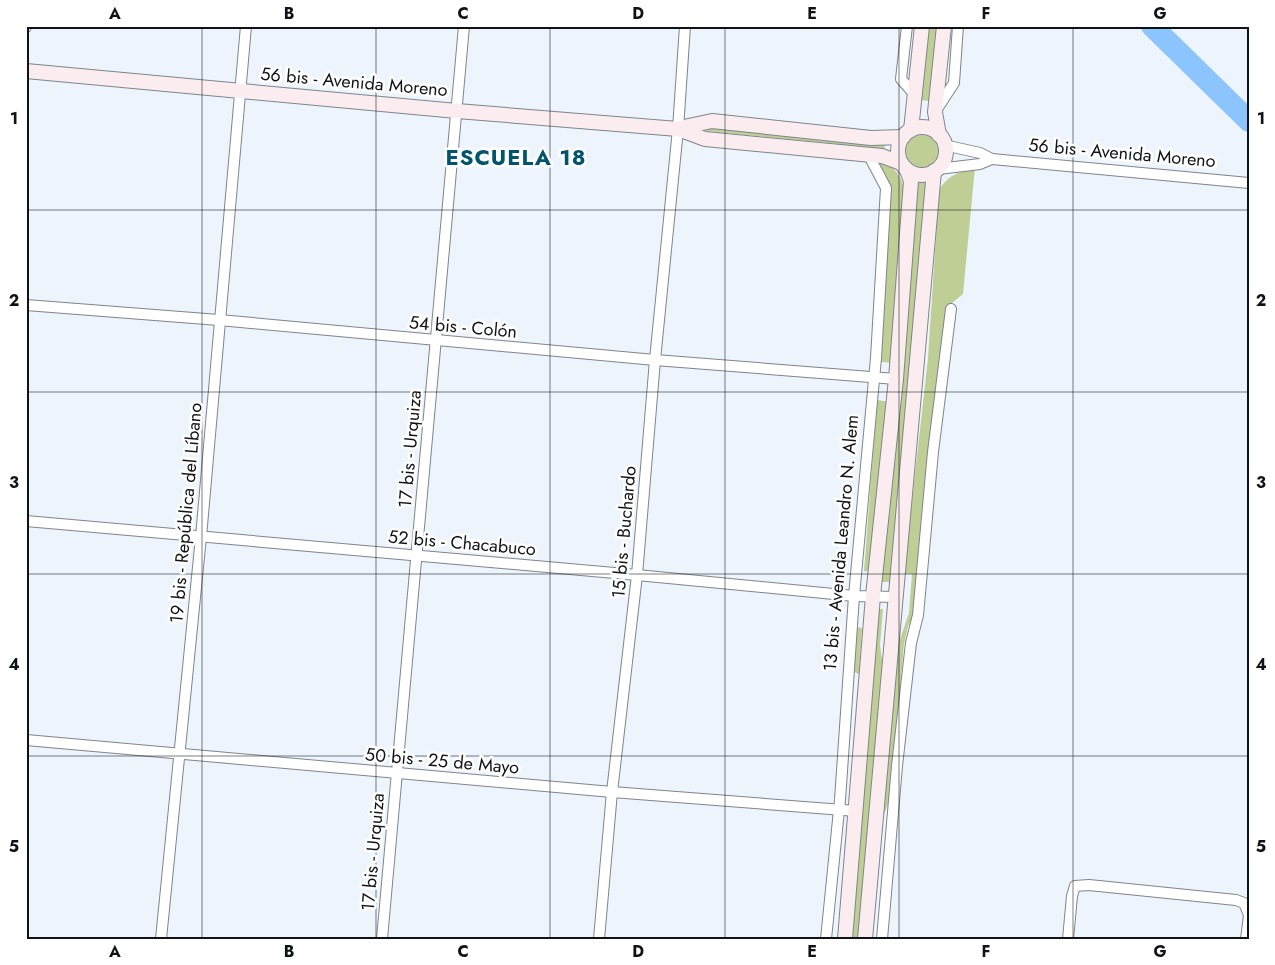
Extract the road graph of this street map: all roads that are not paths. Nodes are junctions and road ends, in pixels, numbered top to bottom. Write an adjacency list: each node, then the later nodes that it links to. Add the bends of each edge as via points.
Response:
1 (246, 26): 9 (street, 19 bis - República del Líbano)
2 (464, 26): 11 (street, 17 bis - Urquiza)
3 (685, 26): 13 (street, 15 bis - Buchardo)
4 (907, 26): 10 (street, via 901,79)
5 (922, 26): 10 (main road)
6 (944, 26): 12 (main road)
7 (958, 26): 12 (street, via 954,83)
8 (26, 72): 9 (main road, 56 bis - Avenida Moreno)
9 (240, 90): 11 (main road, 56 bis - Avenida Moreno); 23 (street, 19 bis - República del Líbano)
10 (914, 94): 14 (main road)
11 (457, 111): 13 (main road, 56 bis - Avenida Moreno); 24 (street, 17 bis - Urquiza)
12 (935, 112): 15 (main road)
13 (678, 128): 14 (main road, 56 bis - Avenida Moreno, via 712,121 871,138); 16 (main road, 56 bis - Avenida Moreno, via 706,139); 25 (street, 15 bis - Buchardo)
14 (907, 133): 15 (main road, via 926,128); 18 (main road, via 898,148)
15 (941, 140): 17 (street, 56 bis - Avenida Moreno); 19 (main road, via 946,152)
16 (868, 154): 18 (main road, 56 bis - Avenida Moreno, via 882,156); 26 (street, 13 bis - Avenida Leandro N. Alem, via 886,188)
17 (992, 159): 19 (street, 56 bis - Avenida Moreno, via 980,164); 20 (street, 56 bis - Avenida Moreno)
18 (904, 167): 19 (main road, via 914,174 923,175); 27 (main road, 13 bis - Avenida Leandro N. Alem, via 911,181)
19 (936, 170): 34 (main road)
20 (1248, 183)
21 (26, 305): 23 (street, 54 bis - Colón)
22 (951, 309): 47 (street, via 933,452 918,615 911,643 897,766)
23 (219, 320): 24 (street, 54 bis - Colón); 29 (street, 19 bis - República del Líbano)
24 (435, 341): 25 (street, 54 bis - Colón); 30 (street, 17 bis - Urquiza)
25 (656, 360): 26 (street, 54 bis - Colón); 31 (street, 15 bis - Buchardo)
26 (874, 377): 27 (street, 54 bis - Colón); 32 (street, 13 bis - Avenida Leandro N. Alem)
27 (896, 379): 33 (main road, 13 bis - Avenida Leandro N. Alem)
28 (26, 522): 29 (street, 52 bis - Chacabuco)
29 (201, 537): 30 (street, 52 bis - Chacabuco); 36 (street, 19 bis - República del Líbano)
30 (417, 555): 31 (street, 52 bis - Chacabuco); 37 (street, 17 bis - Urquiza)
31 (637, 575): 32 (street, 52 bis - Chacabuco); 38 (street, 15 bis - Buchardo)
32 (854, 596): 33 (street, 52 bis - Chacabuco); 39 (street, 13 bis - Avenida Leandro N. Alem)
33 (873, 596): 34 (street, 52 bis - Chacabuco); 40 (main road, 13 bis - Avenida Leandro N. Alem)
34 (896, 597): 46 (main road)
35 (26, 740): 36 (street, 50 bis - 25 de Mayo)
36 (180, 754): 37 (street, 50 bis - 25 de Mayo); 41 (street, 19 bis - República del Líbano)
37 (396, 773): 38 (street, 50 bis - 25 de Mayo); 42 (street, 17 bis - Urquiza)
38 (612, 792): 39 (street, 50 bis - 25 de Mayo); 43 (street, 15 bis - Buchardo)
39 (839, 810): 40 (street, 50 bis - 25 de Mayo); 44 (street, 13 bis - Avenida Leandro N. Alem)
40 (856, 811): 45 (main road, 13 bis - Avenida Leandro N. Alem)
41 (161, 939)
42 (382, 939)
43 (599, 939)
44 (826, 939)
45 (845, 939)
46 (865, 939)
47 (882, 939)
48 (1068, 939): 49 (street, via 1075,886 1090,885 1236,900 1244,903 1249,915)
49 (1246, 939)

